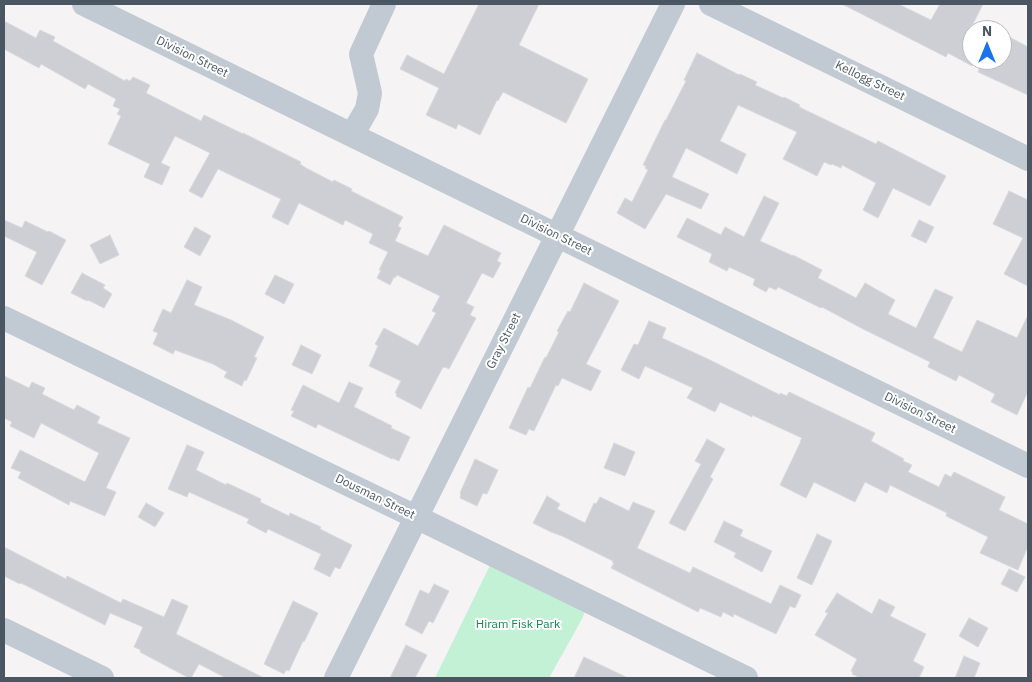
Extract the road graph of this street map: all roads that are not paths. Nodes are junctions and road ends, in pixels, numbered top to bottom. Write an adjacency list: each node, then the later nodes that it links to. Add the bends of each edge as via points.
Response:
1 (84, 4): 5 (street, Division Street)
2 (384, 4): 5 (street, via 361,54 370,93 367,108)
3 (673, 4): 7 (street, Gray Street)
4 (711, 4): 6 (street, Kellogg Street)
5 (352, 135): 7 (street, Division Street)
6 (1028, 159)
7 (557, 235): 9 (street, Division Street); 10 (street, Gray Street)
8 (4, 318): 10 (street, Dousman Street)
9 (1028, 466)
10 (416, 517): 13 (street, Gray Street); 14 (street, Dousman Street)
11 (4, 630): 12 (street)
12 (102, 678)
13 (336, 678)
14 (746, 678)

